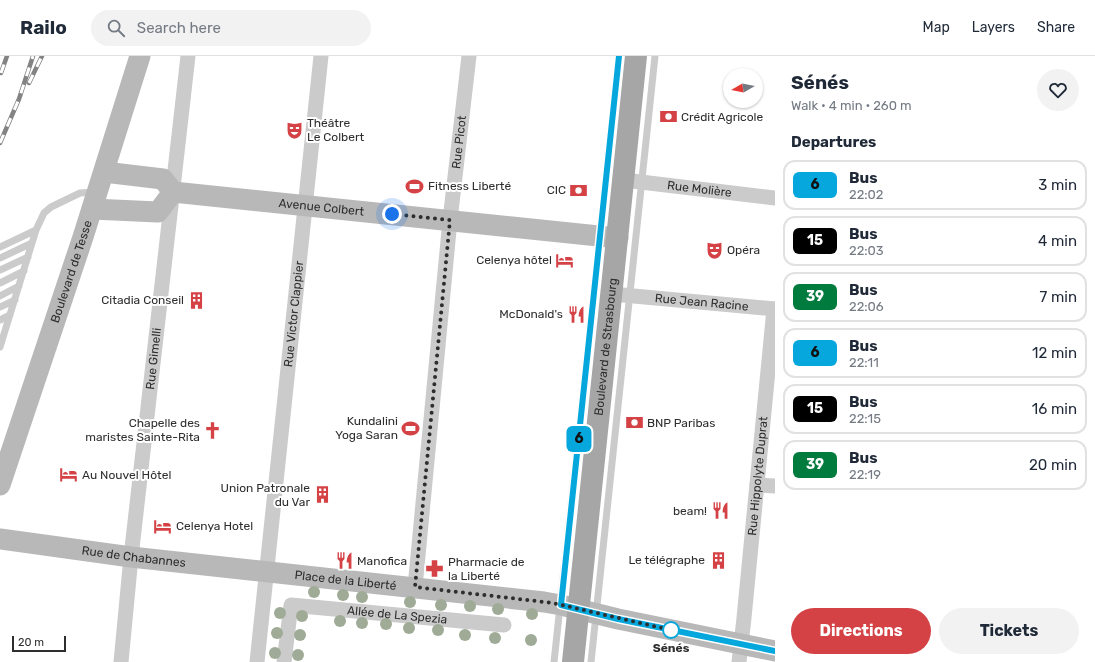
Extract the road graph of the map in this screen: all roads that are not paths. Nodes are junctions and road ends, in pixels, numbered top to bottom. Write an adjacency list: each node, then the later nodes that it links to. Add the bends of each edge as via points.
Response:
1 (140, 56): 8 (street, Boulevard de Tesse)
2 (188, 56): 10 (street, Rue Gimelli)
3 (321, 56): 13 (street, Rue Victor Clappier)
4 (469, 56): 14 (street, Rue Picot)
5 (619, 56): 16 (lane)
6 (636, 56): 9 (main road, Boulevard de Strasbourg)
7 (655, 56): 9 (lane)
8 (104, 172): 10 (street, via 163,179); 12 (street, Boulevard de Tesse)
9 (633, 181): 11 (street, Rue Molière); 16 (main road, Boulevard de Strasbourg); 25 (lane)
10 (173, 192): 12 (street, via 158,212); 13 (street, Avenue Colbert); 38 (street, Rue Gimelli)
11 (775, 198)
12 (95, 201): 15 (lane, via 88,192 80,193 51,207 44,213); 34 (street, Boulevard de Tesse)
13 (304, 206): 14 (street, Avenue Colbert); 39 (street, Rue Victor Clappier)
14 (450, 220): 16 (street, Avenue Colbert); 40 (street, Rue Picot)
15 (36, 230): 17 (lane); 18 (lane)
16 (609, 237): 25 (main road, Boulevard de Strasbourg); 41 (lane)
17 (32, 243): 19 (lane); 20 (lane)
18 (0, 247)
19 (28, 257): 21 (lane); 22 (lane)
20 (0, 258)
21 (0, 270)
22 (24, 272): 23 (lane); 24 (lane)
23 (0, 283)
24 (19, 286): 26 (lane); 27 (lane)
25 (621, 295): 29 (street, Rue Jean Racine); 41 (main road, Boulevard de Strasbourg)
26 (0, 296)
27 (15, 300): 28 (lane); 30 (lane)
28 (0, 307)
29 (775, 309): 35 (street, Rue Hippolyte Duprat)
30 (10, 315): 31 (lane); 32 (lane)
31 (0, 320)
32 (3, 330): 33 (lane)
33 (0, 346)
34 (0, 485)
35 (757, 485): 36 (street); 44 (street, Rue Hippolyte Duprat)
36 (775, 486)
37 (0, 539): 38 (street, Rue de Chabannes)
38 (131, 557): 39 (street, Rue de Chabannes); 45 (street, Rue Gimelli)
39 (267, 572): 40 (street, Place de la Liberté); 46 (street)
40 (415, 587): 41 (street, Place de la Liberté)
41 (579, 609): 44 (street, Place de la Liberté, via 671,630); 48 (lane); 49 (main road, Boulevard de Strasbourg); 50 (lane)
42 (504, 625): 47 (street, Allée de La Spezia, via 291,605)
43 (775, 650): 44 (street, Place de la Liberté)
44 (740, 653)
45 (121, 662)
46 (257, 662)
47 (284, 662)
48 (554, 662)
49 (573, 662)
50 (591, 662)

